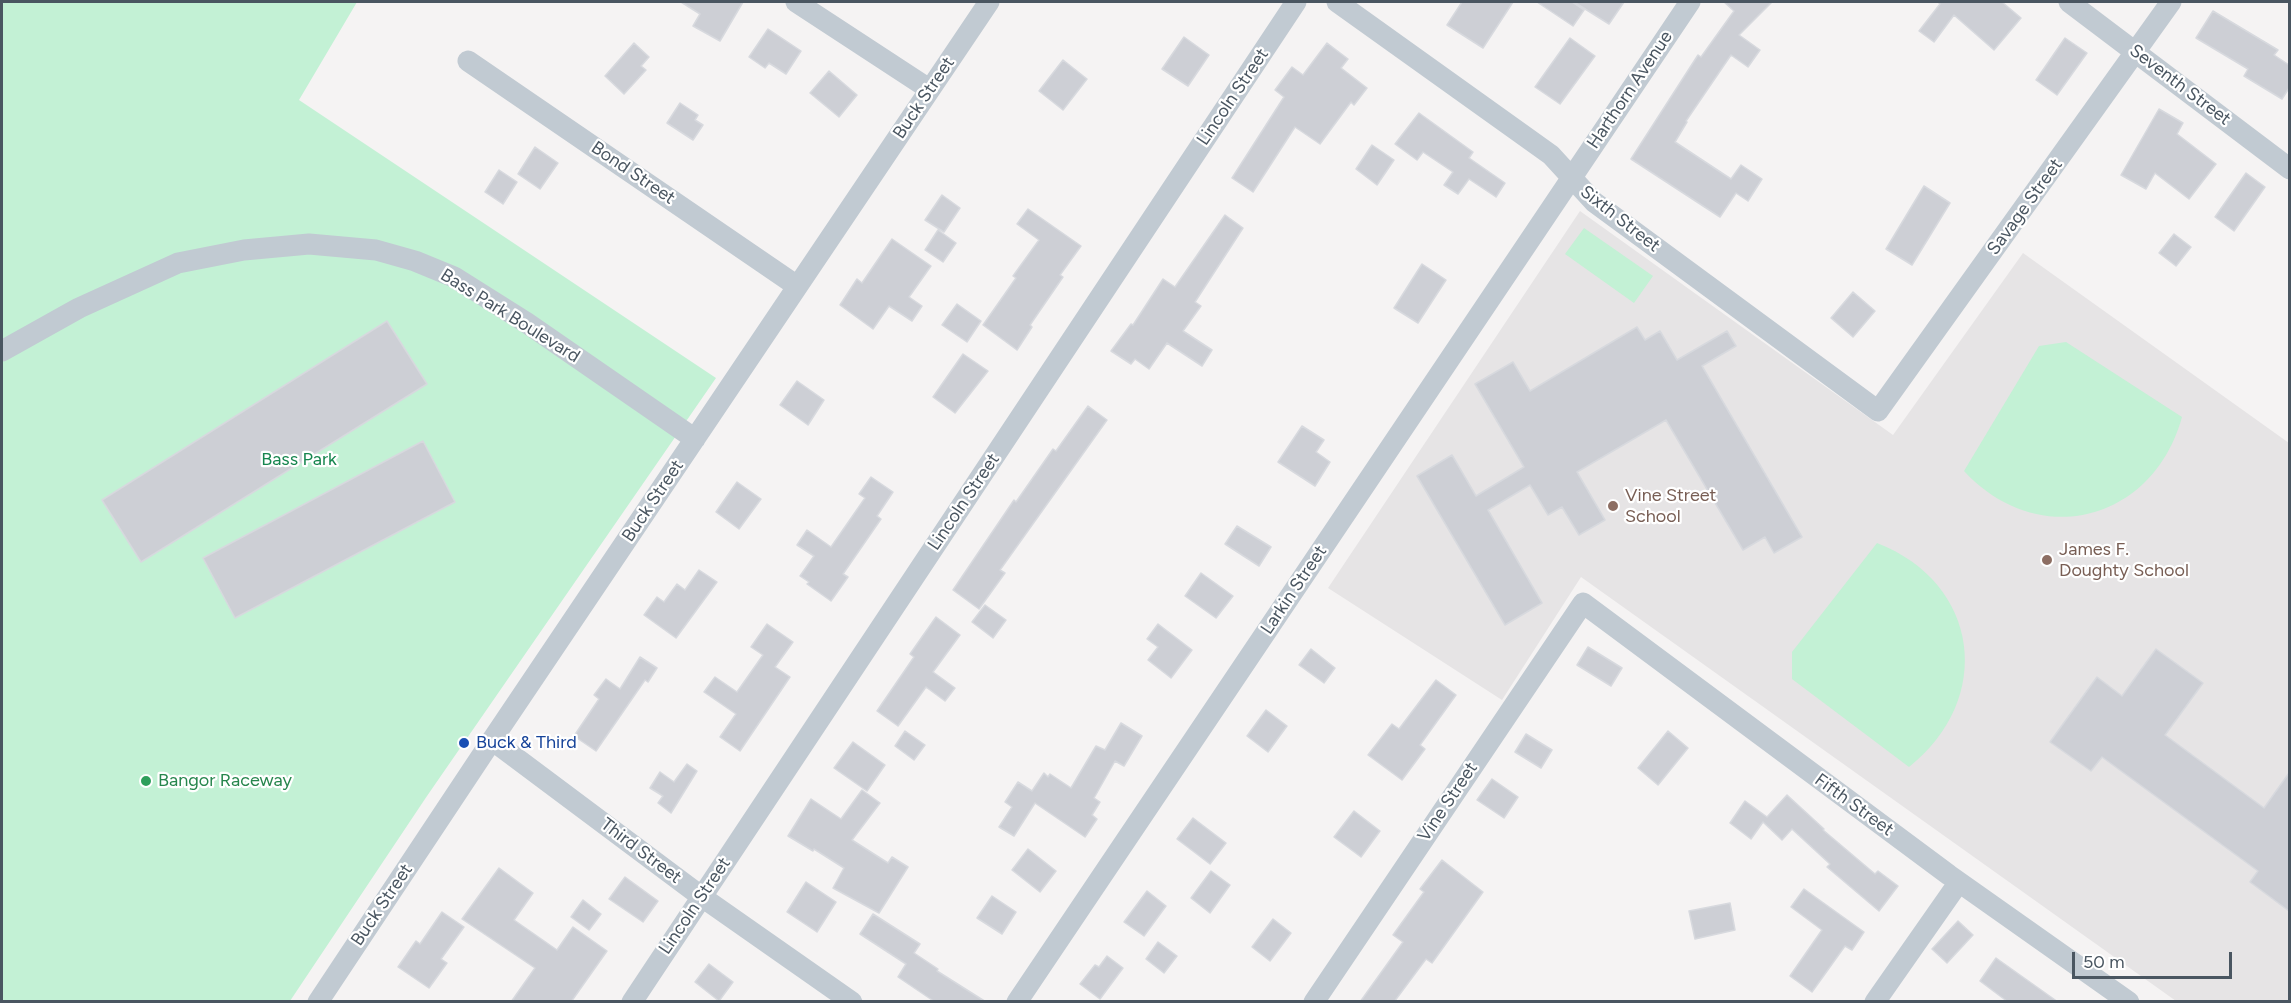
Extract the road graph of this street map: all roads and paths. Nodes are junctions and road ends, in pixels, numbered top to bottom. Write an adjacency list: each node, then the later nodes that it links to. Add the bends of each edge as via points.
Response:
1 (796, 2): 10 (street)
2 (989, 2): 10 (street, Buck Street)
3 (1296, 2): 20 (street, Lincoln Street)
4 (1337, 2): 12 (street, Sixth Street, via 1551,155)
5 (1690, 2): 12 (street, Harthorn Avenue)
6 (2069, 2): 8 (street, Seventh Street)
7 (2171, 2): 8 (street, Savage Street)
8 (2136, 51): 11 (street, Seventh Street); 15 (street, Savage Street)
9 (468, 61): 13 (street, Bond Street)
10 (929, 89): 13 (street, Buck Street)
11 (2289, 169)
12 (1571, 178): 15 (street, Sixth Street, via 1594,202); 24 (street, Larkin Street)
13 (797, 286): 16 (street, Buck Street)
14 (2, 351): 16 (street, Bass Park Boulevard, via 79,308 178,263 244,250 309,244 376,250 454,277 527,322)
15 (1878, 411)
16 (695, 439): 18 (street, Buck Street)
17 (1583, 603): 19 (street, Fifth Street); 25 (street, Vine Street)
18 (492, 740): 20 (street, Third Street); 21 (street, Buck Street)
19 (1959, 882): 26 (street); 27 (street, Fifth Street)
20 (702, 897): 22 (street, Lincoln Street); 23 (street, Third Street)
21 (318, 1002)
22 (632, 1002)
23 (852, 1002)
24 (1017, 1002)
25 (1314, 1002)
26 (1875, 1002)
27 (2129, 1002)

